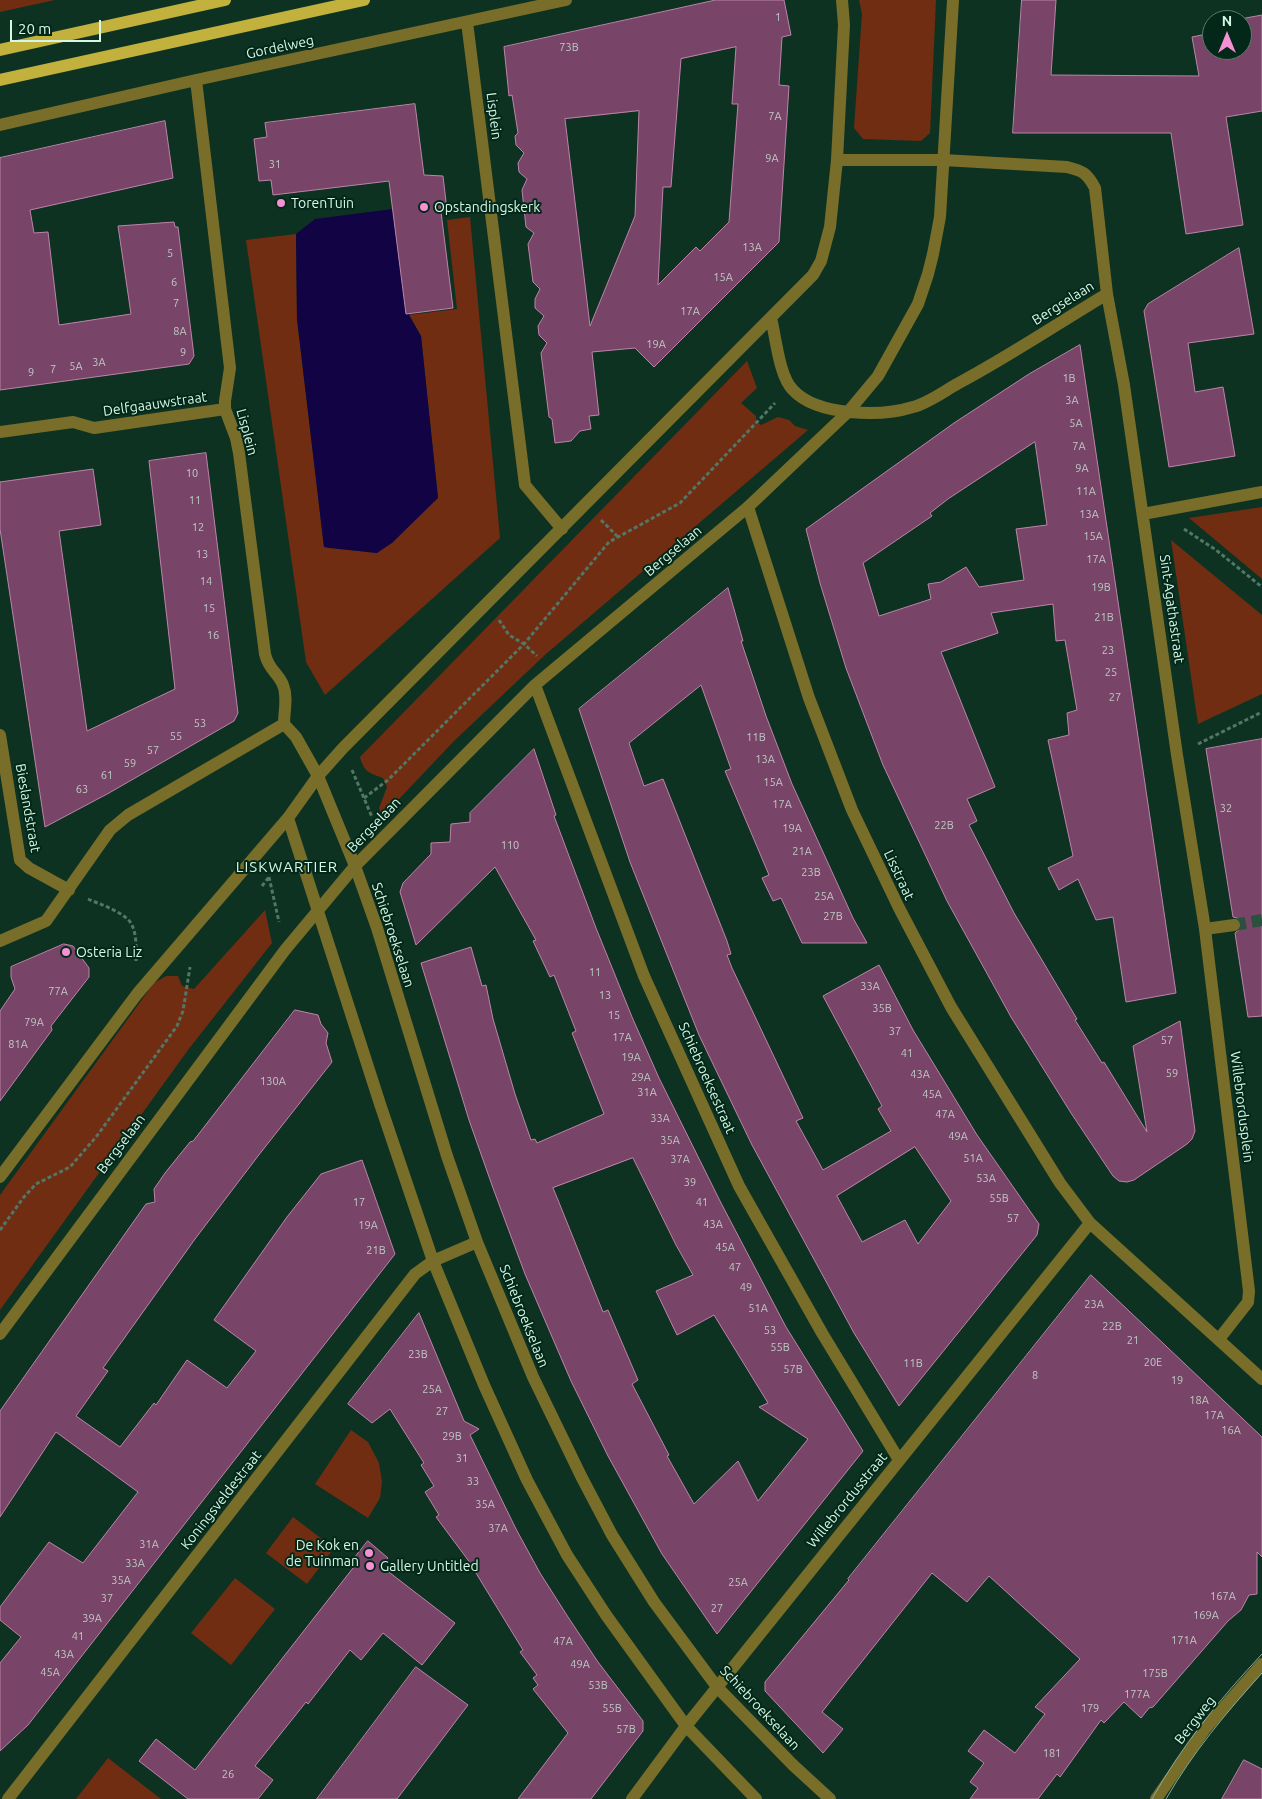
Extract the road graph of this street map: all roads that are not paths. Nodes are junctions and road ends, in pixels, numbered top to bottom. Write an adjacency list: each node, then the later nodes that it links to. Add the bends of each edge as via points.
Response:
1 (225, 0): 7 (main road)
2 (364, 0): 8 (main road, Gordelweg)
3 (566, 0): 6 (street, Gordelweg)
4 (842, 0): 11 (street, via 844,25)
5 (953, 0): 12 (street, Bergselaan)
6 (467, 22): 9 (street, Gordelweg); 21 (street, Lisplein, via 525,485)
7 (0, 50)
8 (0, 80)
9 (196, 80): 10 (street, Gordelweg); 15 (street, Lisplein, via 230,368)
10 (0, 125)
11 (837, 160): 12 (street, Bergselaan); 14 (street, via 830,227 821,261 813,275)
12 (943, 160): 13 (street, Bergselaan, via 1067,167 1080,170 1089,177 1095,188); 16 (street, Bergselaan, via 940,218 918,304 878,376)
13 (1107, 294): 16 (street, Bergselaan, via 975,375 915,407 893,412); 20 (street, Sint-Agathastraat)
14 (771, 318): 16 (street, Bergselaan, via 781,364 790,387 817,406); 21 (street)
15 (225, 409): 17 (street, Delfgaauwstraat, via 94,428 73,422); 23 (street, Lisplein, via 239,453 265,654 271,671 283,685 286,700)
16 (848, 412): 19 (street, Bergselaan)
17 (0, 432)
18 (1262, 492): 20 (street)
19 (748, 507): 22 (street, Bergselaan); 34 (street, Lisstraat, via 809,698 852,810 951,1007 1060,1183)
20 (1143, 514): 31 (street, Sint-Agathastraat)
21 (562, 529): 25 (street)
22 (535, 685): 27 (street, Bergselaan); 40 (street, Schiebroeksestraat, via 644,976 739,1186)
23 (284, 724): 25 (street, via 296,737); 28 (street, via 128,815 110,830)
24 (0, 735): 28 (street, Bieslandstraat, via 20,860)
25 (318, 776): 26 (street); 27 (street, Schiebroekselaan)
26 (288, 818): 29 (street); 33 (street, via 137,994)
27 (355, 866): 29 (street, Bergselaan); 35 (street, Schiebroekselaan, via 447,1156)
28 (69, 890): 32 (street, via 46,920)
29 (318, 909): 36 (street); 37 (street, Bergselaan)
30 (1234, 925): 31 (street)
31 (1205, 929): 38 (street, Willebrordusplein, via 1249,1291 1248,1302)
32 (0, 940)
33 (0, 1177)
34 (1090, 1223): 38 (street); 40 (street, Willebrordusstraat)
35 (478, 1242): 36 (street, Koningsveldestraat); 42 (street, Schiebroekselaan, via 533,1377 612,1535 654,1602)
36 (433, 1261): 43 (street, via 527,1480 606,1615); 44 (street, Koningsveldestraat, via 415,1274)
37 (0, 1334)
38 (1219, 1339): 39 (street)
39 (1262, 1379)
40 (899, 1460): 42 (street, Willebrordusstraat)
41 (1262, 1664): 48 (street, Bergweg, via 1205,1728)
42 (717, 1688): 43 (street, Willebrordusstraat); 47 (street, Schiebroekselaan)
43 (686, 1726): 45 (street, Willebrordusstraat); 46 (street)
44 (8, 1799)
45 (632, 1799)
46 (756, 1799)
47 (830, 1799)
48 (1156, 1799)

